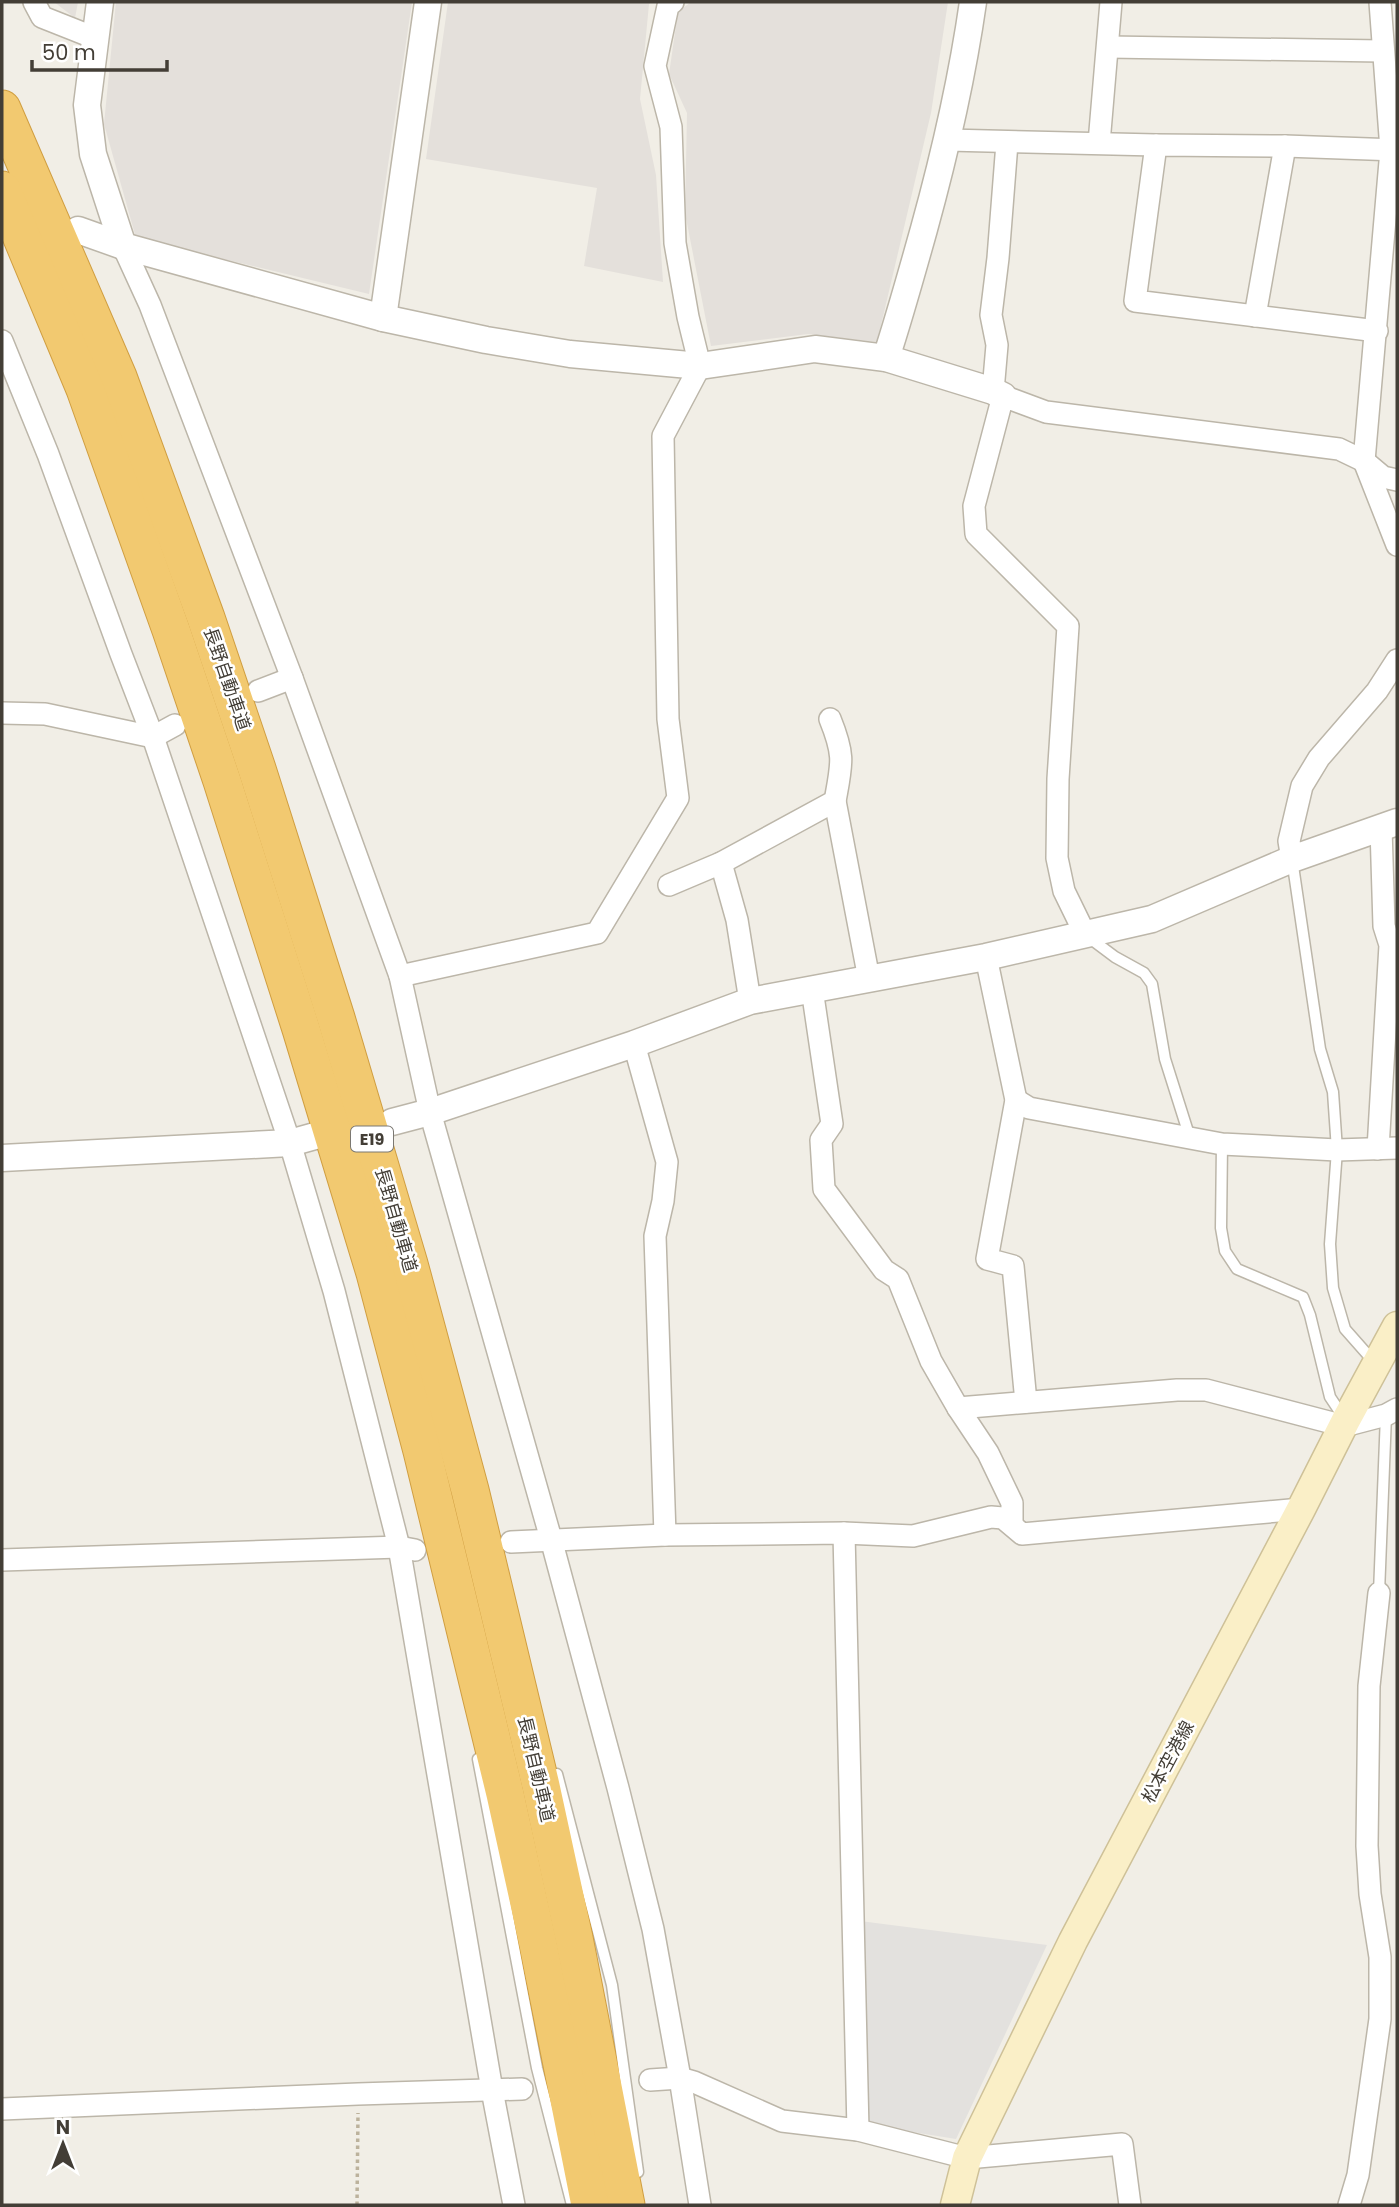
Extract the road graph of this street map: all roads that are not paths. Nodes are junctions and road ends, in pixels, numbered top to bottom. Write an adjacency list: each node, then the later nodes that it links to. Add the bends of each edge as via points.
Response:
1 (34, 2): 8 (street, via 42,17)
2 (100, 2): 8 (street)
3 (428, 2): 22 (street)
4 (673, 2): 26 (street, via 668,6 655,66 671,127 675,243)
5 (973, 2): 12 (street)
6 (1111, 2): 9 (street)
7 (1380, 2): 10 (street)
8 (95, 38): 20 (street, via 87,105 93,154)
9 (1108, 47): 10 (street); 14 (street)
10 (1382, 51): 17 (street)
11 (2, 109): 66 (highway, 長野自動車道 / E19, via 118,377 232,694 375,1147)
12 (948, 141): 13 (street); 25 (street)
13 (1007, 143): 14 (street); 27 (street, via 991,315 998,345)
14 (1099, 143): 15 (street)
15 (1156, 145): 16 (street); 21 (street, via 1135,301)
16 (1285, 146): 17 (street); 21 (street)
17 (1394, 150): 23 (street)
18 (2, 190): 65 (highway, 長野自動車道 / E19, via 85,389 222,781 371,1260)
19 (78, 230): 20 (street)
20 (123, 246): 22 (street); 32 (street, via 150,305)
21 (1255, 316): 23 (street)
22 (383, 317): 26 (street, via 570,354)
23 (1377, 331): 28 (street)
24 (2, 341): 37 (street)
25 (886, 358): 26 (street, via 815,349); 27 (street)
26 (700, 366): 45 (street, via 663,436 668,719 678,798 597,933)
27 (998, 393): 28 (street, via 1046,412 1339,449); 43 (street, via 974,506 976,534 1068,625 1057,858 1064,891)
28 (1364, 461): 29 (street, via 1383,477); 30 (street)
29 (1397, 480)
30 (1397, 545)
31 (1397, 660): 40 (street, via 1302,786 1289,841)
32 (292, 678): 33 (street); 45 (street)
33 (258, 691)
34 (2, 713): 37 (street, via 45,714)
35 (830, 719): 38 (street, via 843,759)
36 (175, 725): 37 (street)
37 (153, 737): 54 (street)
38 (835, 801): 41 (street); 46 (street)
39 (1389, 825): 40 (street); 56 (street, via 1384,926 1390,945)
40 (1292, 859): 43 (street, via 1152,919); 57 (lane, via 1320,1049 1333,1092)
41 (721, 863): 42 (street); 48 (street, via 737,920)
42 (670, 884)
43 (1085, 934): 44 (street); 53 (lane, via 1144,973 1152,984 1165,1059)
44 (986, 957): 46 (street); 50 (street)
45 (400, 976): 51 (street)
46 (869, 979): 47 (street)
47 (812, 989): 48 (street); 62 (street, via 832,1124 821,1140 824,1189 884,1270 898,1279 931,1361)
48 (750, 1001): 49 (street)
49 (634, 1044): 51 (street); 70 (street, via 667,1162 655,1236)
50 (1016, 1100): 53 (street, via 1030,1108); 61 (street, via 987,1259 1013,1265)
51 (429, 1112): 52 (street); 71 (street)
52 (393, 1122)
53 (1190, 1138): 55 (street)
54 (303, 1139): 58 (street); 73 (street, via 334,1291)
55 (1222, 1144): 57 (street); 64 (lane, via 1225,1251 1237,1269 1303,1297 1329,1397)
56 (1388, 1149): 57 (street)
57 (1337, 1150): 60 (lane, via 1329,1244 1333,1288 1345,1329)
58 (2, 1158)
59 (1397, 1326): 60 (main road, 松本空港線)
60 (1377, 1365): 64 (main road, 松本空港線)
61 (1026, 1402): 62 (street); 64 (street, via 1206,1390)
62 (958, 1408): 68 (street, via 1013,1503)
63 (1392, 1412): 64 (street); 76 (lane)
64 (1345, 1423): 67 (main road, 松本空港線)
65 (422, 1451): 77 (lane, via 432,1532); 91 (highway, 長野自動車道 / E19, via 505,1794)
66 (470, 1490): 75 (lane); 88 (highway, 長野自動車道 / E19)
67 (1301, 1509): 68 (street, via 1022,1534); 87 (main road, 松本空港線, via 1073,1941)
68 (1012, 1524): 69 (street, via 991,1517 913,1536)
69 (844, 1534): 70 (street); 86 (street)
70 (665, 1535): 71 (street)
71 (551, 1539): 72 (street); 81 (street, via 653,1929)
72 (511, 1542)
73 (407, 1548): 74 (street); 84 (street)
74 (2, 1560)
75 (503, 1577)
76 (1379, 1593): 80 (street, via 1369,1686 1367,1846)
77 (451, 1622)
78 (477, 1754): 90 (lane, via 537,2068)
79 (555, 1768): 88 (lane, via 612,1985)
80 (1389, 2020): 95 (street)
81 (680, 2078): 82 (street); 86 (street, via 782,2121); 92 (street)
82 (650, 2080)
83 (522, 2089): 84 (street)
84 (492, 2090): 85 (street); 89 (street)
85 (2, 2109)
86 (858, 2130): 87 (street)
87 (967, 2158): 93 (main road, 松本空港線); 94 (street, via 1122,2144)
88 (632, 2191)
89 (514, 2205)
90 (572, 2205)
91 (590, 2205)
92 (699, 2205)
93 (955, 2205)
94 (1130, 2205)
95 (1349, 2205)

